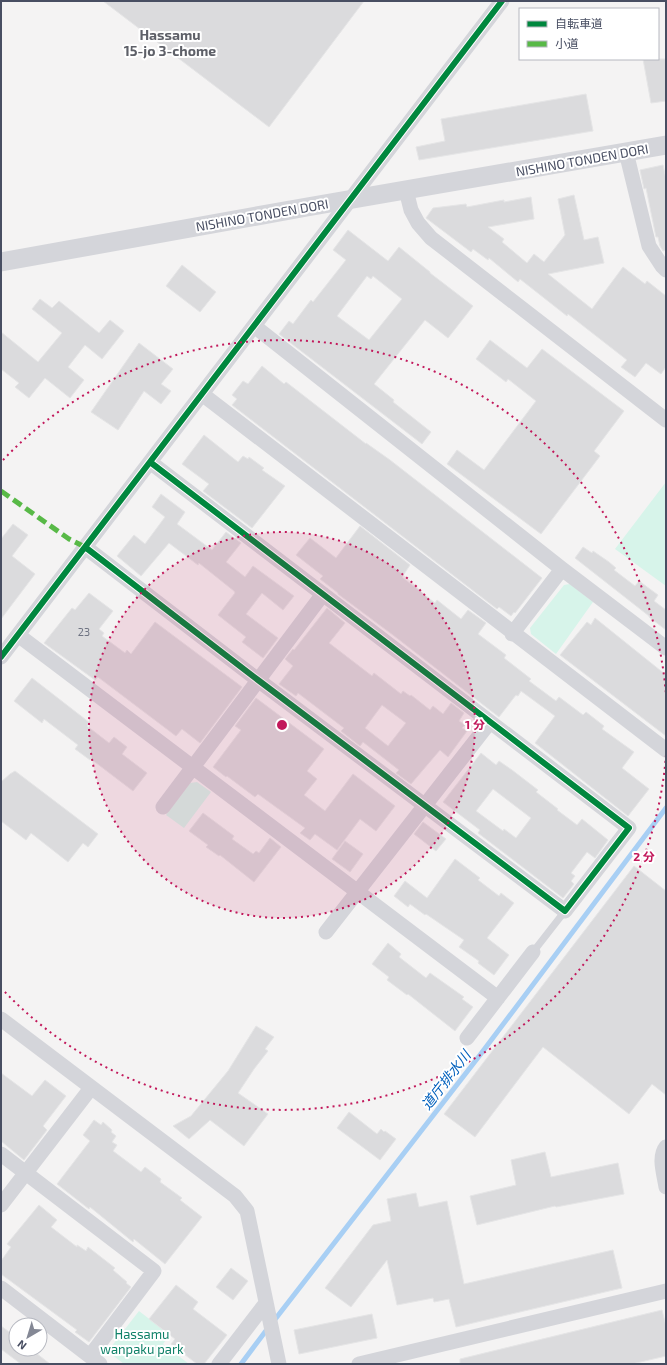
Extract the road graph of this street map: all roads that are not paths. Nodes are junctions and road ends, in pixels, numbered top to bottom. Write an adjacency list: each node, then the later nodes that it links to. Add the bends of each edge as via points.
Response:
1 (502, 1): 5 (street)
2 (666, 145): 3 (street, NISHINO TONDEN DORI)
3 (626, 152): 4 (street, NISHINO TONDEN DORI); 7 (street, via 649,246)
4 (406, 190): 5 (street, NISHINO TONDEN DORI); 10 (street, via 411,210 431,238)
5 (350, 200): 6 (street, NISHINO TONDEN DORI); 8 (street)
6 (1, 262)
7 (666, 270)
8 (254, 326): 9 (street); 13 (street)
9 (202, 394): 11 (street); 15 (street)
10 (666, 420)
11 (150, 462): 12 (street); 14 (street)
12 (84, 547): 16 (street); 19 (street)
13 (562, 569): 15 (street); 17 (street)
14 (323, 594): 19 (street); 20 (street)
15 (512, 634): 21 (street)
16 (18, 635): 18 (street); 22 (street)
17 (666, 648)
18 (1, 657)
19 (258, 680): 22 (street); 23 (street)
20 (490, 722): 23 (street); 26 (street, via 629,828)
21 (666, 750)
22 (192, 768): 24 (street); 25 (street)
23 (425, 806): 25 (street); 26 (street)
24 (163, 807)
25 (357, 892): 27 (street); 29 (street)
26 (565, 911): 28 (lane)
27 (326, 932)
28 (533, 952): 29 (street)
29 (498, 998): 31 (street)
30 (1, 1019): 32 (street)
31 (467, 1038)
32 (91, 1088): 35 (street); 40 (street, via 235,1196 247,1211)
33 (666, 1146): 36 (street, via 662,1152 662,1166)
34 (1, 1154): 35 (street)
35 (26, 1173): 37 (street); 41 (street, via 154,1271)
36 (666, 1187)
37 (1, 1205)
38 (1, 1288): 41 (street)
39 (666, 1291): 44 (street)
40 (267, 1308): 42 (street); 43 (street)
41 (95, 1360)
42 (219, 1364)
43 (279, 1364)
44 (359, 1364)

